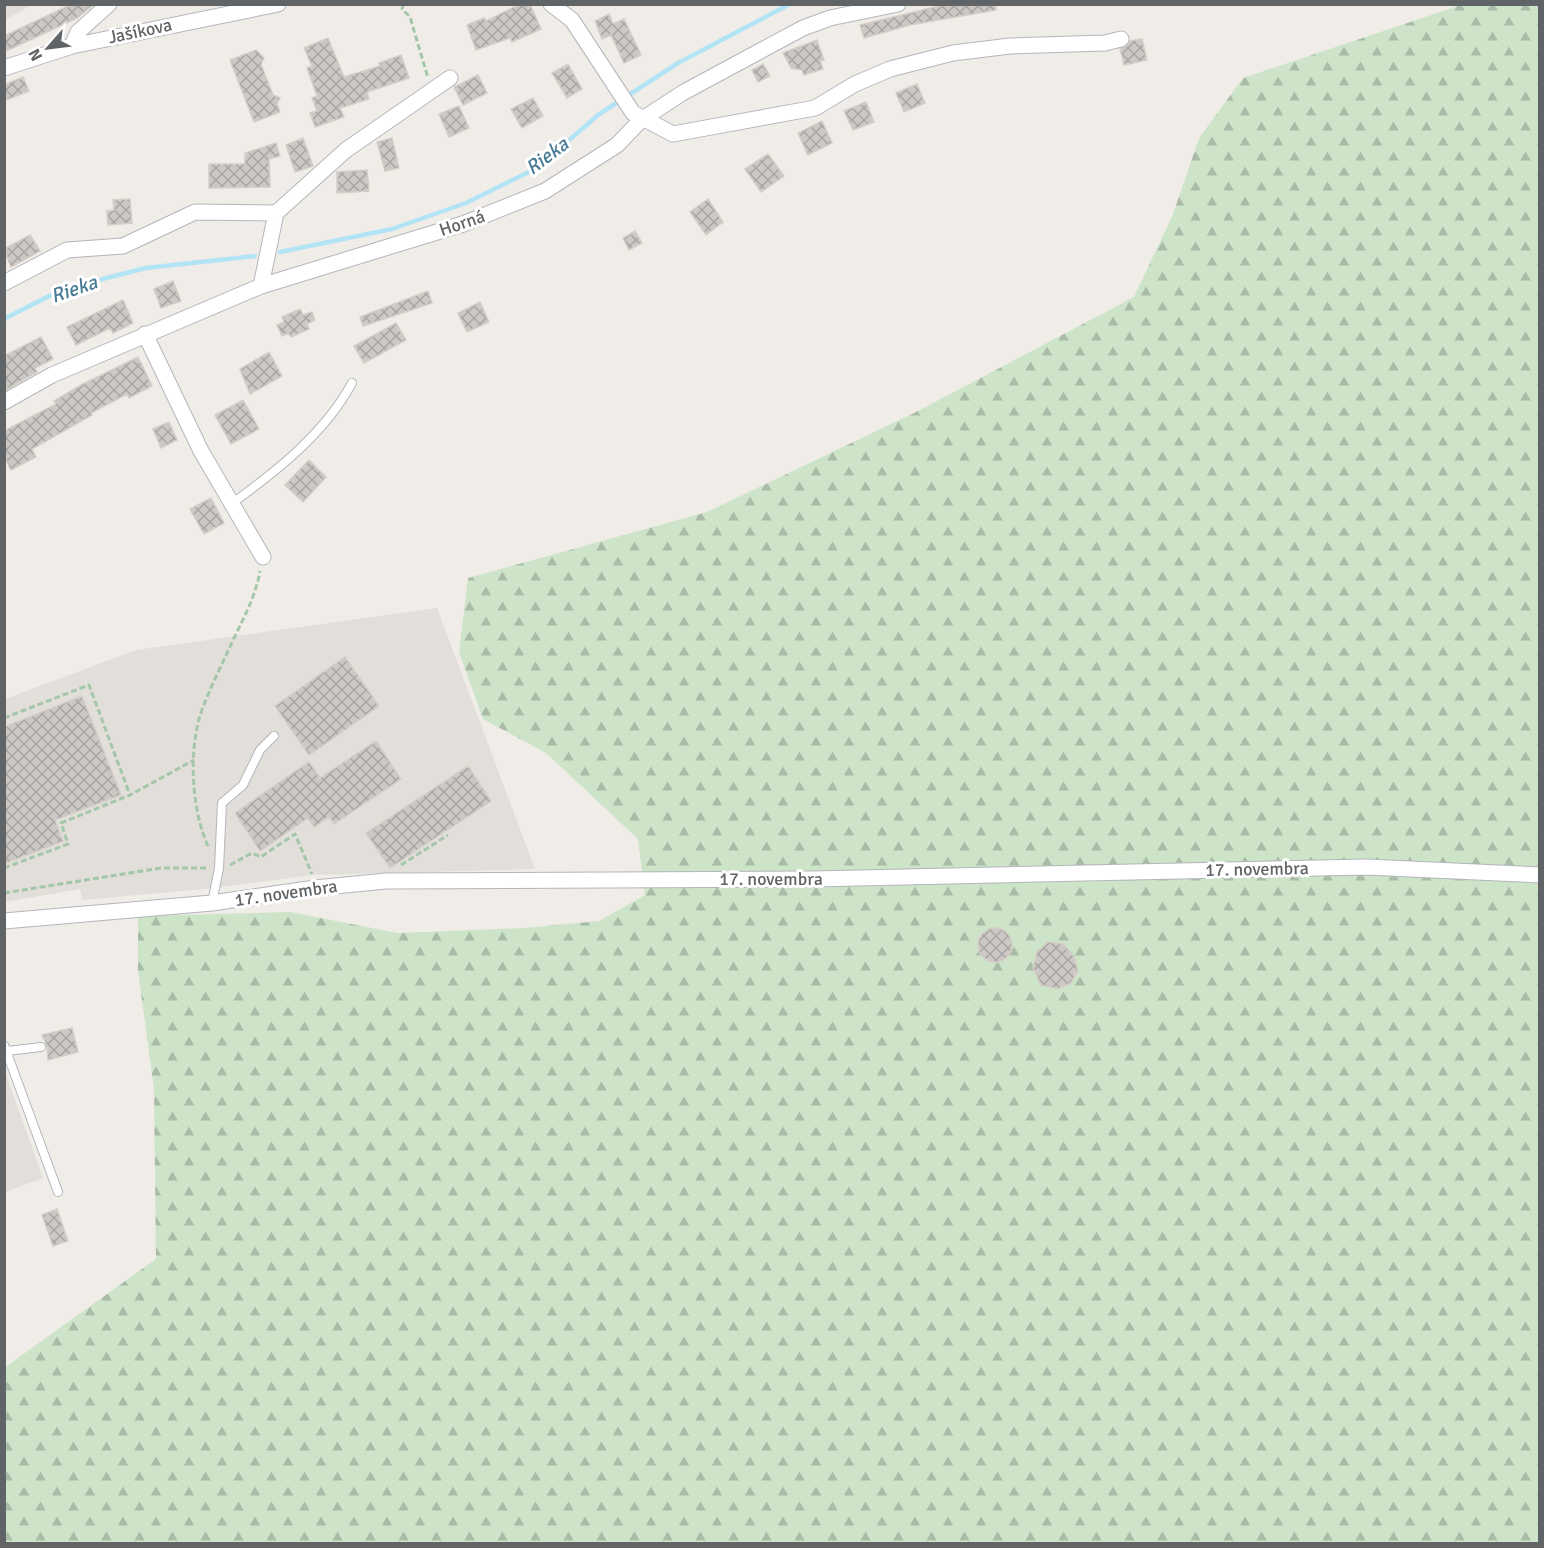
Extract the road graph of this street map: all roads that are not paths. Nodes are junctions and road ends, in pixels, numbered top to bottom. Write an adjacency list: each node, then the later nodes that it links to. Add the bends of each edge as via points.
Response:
1 (109, 4): 6 (street, Jašíkova, via 78,32)
2 (279, 4): 6 (street, Jašíkova)
3 (551, 4): 9 (street, via 572,20)
4 (898, 4): 9 (street, Horná, via 830,18 803,28)
5 (1121, 39): 9 (street, via 992,48 925,59 881,73 815,108 673,134)
6 (72, 46): 7 (street, Jašíkova)
7 (4, 68)
8 (450, 78): 10 (street, via 346,150)
9 (637, 117): 12 (street, Horná, via 617,145 545,191 463,224)
10 (276, 213): 11 (street, via 195,212 123,246 67,250); 12 (street)
11 (4, 283)
12 (261, 286): 13 (street, Horná)
13 (145, 334): 15 (street, Horná, via 52,375); 16 (street)
14 (352, 383): 16 (lane, via 330,419)
15 (4, 402)
16 (231, 504): 17 (street)
17 (263, 557)
18 (274, 736): 20 (lane, via 260,750 243,785 222,803 219,868)
19 (1539, 875): 20 (street, 17. novembra, via 1366,867 813,879 386,881)
20 (212, 903): 21 (street, 17. novembra)
21 (4, 921)
22 (41, 1047): 23 (lane)
23 (6, 1048): 24 (lane)
24 (58, 1192)

